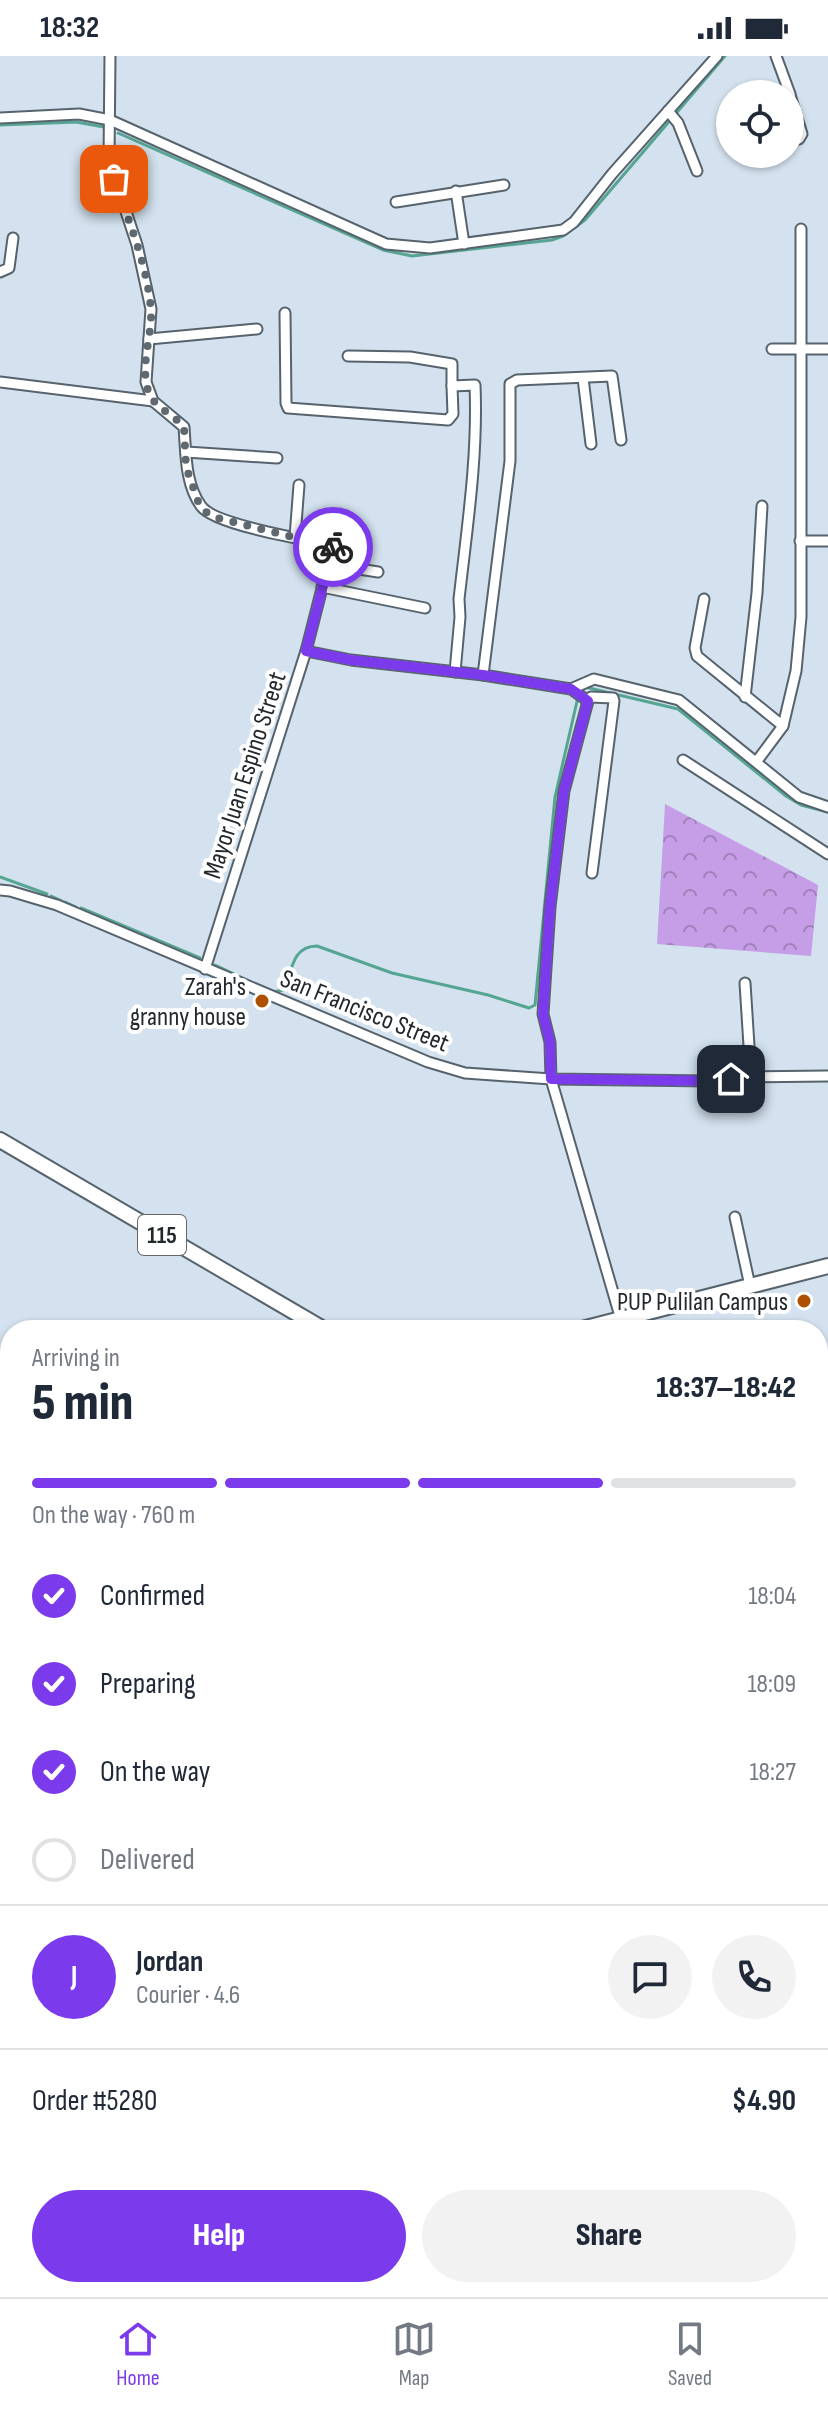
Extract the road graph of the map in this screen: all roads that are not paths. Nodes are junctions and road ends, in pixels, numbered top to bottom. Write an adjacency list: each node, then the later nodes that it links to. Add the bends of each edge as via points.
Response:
1 (110, 56): 7 (street)
2 (717, 56): 5 (street)
3 (776, 56): 4 (street)
4 (785, 80)
5 (671, 114): 8 (street); 14 (street, via 563,230)
6 (0, 118): 7 (street, via 79,114)
7 (110, 120): 14 (street, via 386,244); 18 (street, via 109,160 147,286)
8 (697, 171)
9 (504, 185): 10 (street)
10 (456, 191): 11 (street); 14 (street)
11 (396, 202)
12 (801, 229): 20 (street)
13 (13, 238): 15 (street, via 9,268)
14 (464, 244)
15 (0, 272)
16 (285, 313): 25 (street, via 288,408 448,420 453,414)
17 (257, 329): 18 (street)
18 (149, 339): 26 (street, via 146,382)
19 (772, 349): 20 (street)
20 (803, 349): 21 (street); 34 (street)
21 (828, 349)
22 (348, 356): 25 (street, via 452,364)
23 (583, 378): 27 (street, via 614,378); 28 (street); 43 (street, via 517,380 509,388 510,461)
24 (0, 382): 26 (street)
25 (452, 386): 42 (street, via 475,385 476,424)
26 (153, 401): 29 (street, via 184,427)
27 (621, 440)
28 (591, 444)
29 (186, 452): 30 (street); 33 (street, via 186,467 206,512)
30 (277, 458)
31 (299, 485): 33 (street)
32 (762, 506): 45 (street)
33 (295, 537): 36 (street, Mayor Juan Espino Street, via 333,545)
34 (800, 541): 35 (street); 47 (street, via 799,644)
35 (828, 541)
36 (328, 564): 37 (street); 38 (street, Mayor Juan Espino Street)
37 (378, 572)
38 (322, 587): 40 (street); 41 (street, Mayor Juan Espino Street)
39 (704, 599): 45 (street, via 696,654)
40 (425, 608)
41 (306, 651): 42 (street); 54 (street, Mayor Juan Espino Street)
42 (455, 672): 43 (street)
43 (483, 675): 44 (street)
44 (571, 689): 46 (street); 49 (street, via 594,679 679,700)
45 (745, 697): 47 (street)
46 (588, 701): 52 (street, via 597,696 614,701); 58 (street, via 564,791 550,907 543,1014)
47 (783, 726): 49 (street)
48 (683, 760): 51 (street)
49 (757, 761): 50 (street, via 799,797)
50 (828, 807)
51 (828, 854)
52 (592, 873)
53 (0, 890): 54 (street, San Francisco Street, via 57,905)
54 (205, 969): 58 (street, San Francisco Street, via 428,1062 465,1073)
55 (745, 983): 57 (street)
56 (828, 1076): 57 (street, San Francisco Street)
57 (751, 1077): 58 (street, San Francisco Street)
58 (551, 1079): 64 (street)
59 (0, 1140): 63 (main road, 115)
60 (735, 1217): 62 (street)
61 (828, 1266): 62 (main road)
62 (750, 1286): 65 (main road)
63 (308, 1320)
64 (621, 1320)
65 (635, 1320)

